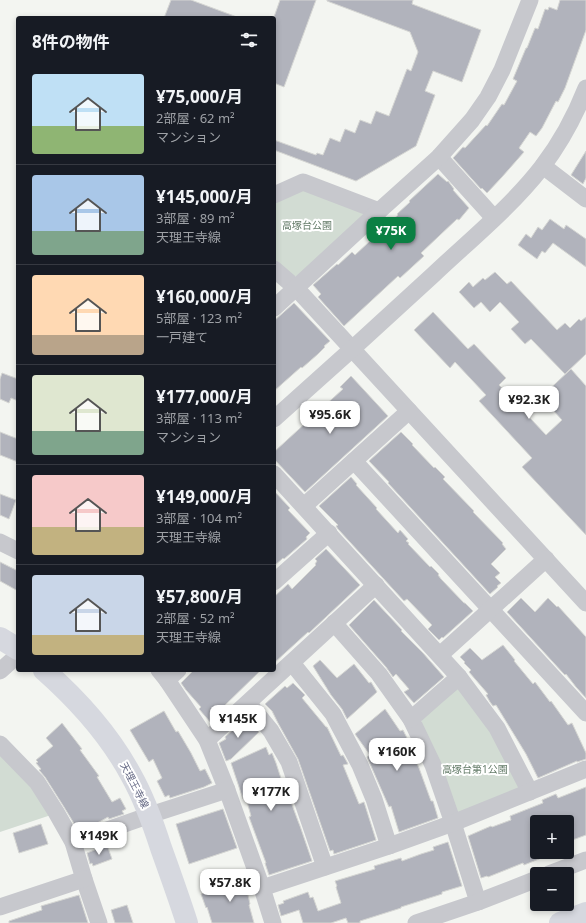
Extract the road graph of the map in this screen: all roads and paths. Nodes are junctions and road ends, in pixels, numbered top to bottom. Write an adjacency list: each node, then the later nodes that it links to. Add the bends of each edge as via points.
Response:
1 (530, 0): 3 (street, via 502,70 488,97 472,120)
2 (586, 88): 4 (street, via 565,133)
3 (439, 157): 7 (street); 8 (street)
4 (543, 166): 6 (street); 8 (street)
5 (276, 194): 7 (street, via 303,182)
6 (586, 199)
7 (379, 211): 10 (street)
8 (494, 218): 12 (street)
9 (276, 271): 10 (street)
10 (296, 288): 11 (street); 12 (street)
11 (276, 306)
12 (352, 350): 13 (street); 14 (street)
13 (409, 411): 15 (street); 19 (street)
14 (276, 417)
15 (354, 461): 17 (street); 23 (street)
16 (276, 481): 17 (street)
17 (304, 506): 18 (street)
18 (328, 533): 20 (street); 21 (street)
19 (546, 559): 22 (street); 23 (street)
20 (276, 580)
21 (376, 585): 24 (street); 27 (street)
22 (586, 603)
23 (490, 610): 27 (street); 35 (street)
24 (334, 623): 29 (street); 36 (street, via 379,674)
25 (0, 638): 26 (main road)
26 (16, 648)
27 (440, 655): 33 (street)
28 (16, 657): 30 (street)
29 (292, 662): 34 (street); 45 (street, via 333,714 360,765)
30 (0, 671)
31 (46, 672): 42 (main road, 天理王寺線, via 80,704 105,733 132,776)
32 (168, 673): 37 (street)
33 (459, 677): 36 (street); 41 (street, via 497,728)
34 (248, 703): 37 (street); 47 (street, via 271,732 289,762)
35 (586, 713)
36 (411, 719): 43 (street, via 433,764)
37 (207, 740): 40 (street)
38 (0, 744): 44 (street, via 37,782)
39 (586, 769): 41 (street)
40 (227, 790): 42 (street); 51 (street)
41 (530, 792): 43 (street)
42 (150, 815): 44 (street); 56 (main road, 天理王寺線)
43 (453, 823): 45 (street); 52 (street)
44 (73, 842): 49 (street)
45 (389, 846): 47 (street)
46 (586, 860): 48 (street)
47 (325, 867): 51 (street)
48 (568, 867)
49 (84, 879): 53 (street); 55 (street)
50 (530, 882): 52 (street)
51 (262, 888): 57 (street)
52 (478, 902): 58 (street)
53 (0, 908)
54 (586, 913): 59 (main road)
55 (100, 923)
56 (187, 923)
57 (273, 923)
58 (416, 923)
59 (560, 923)

